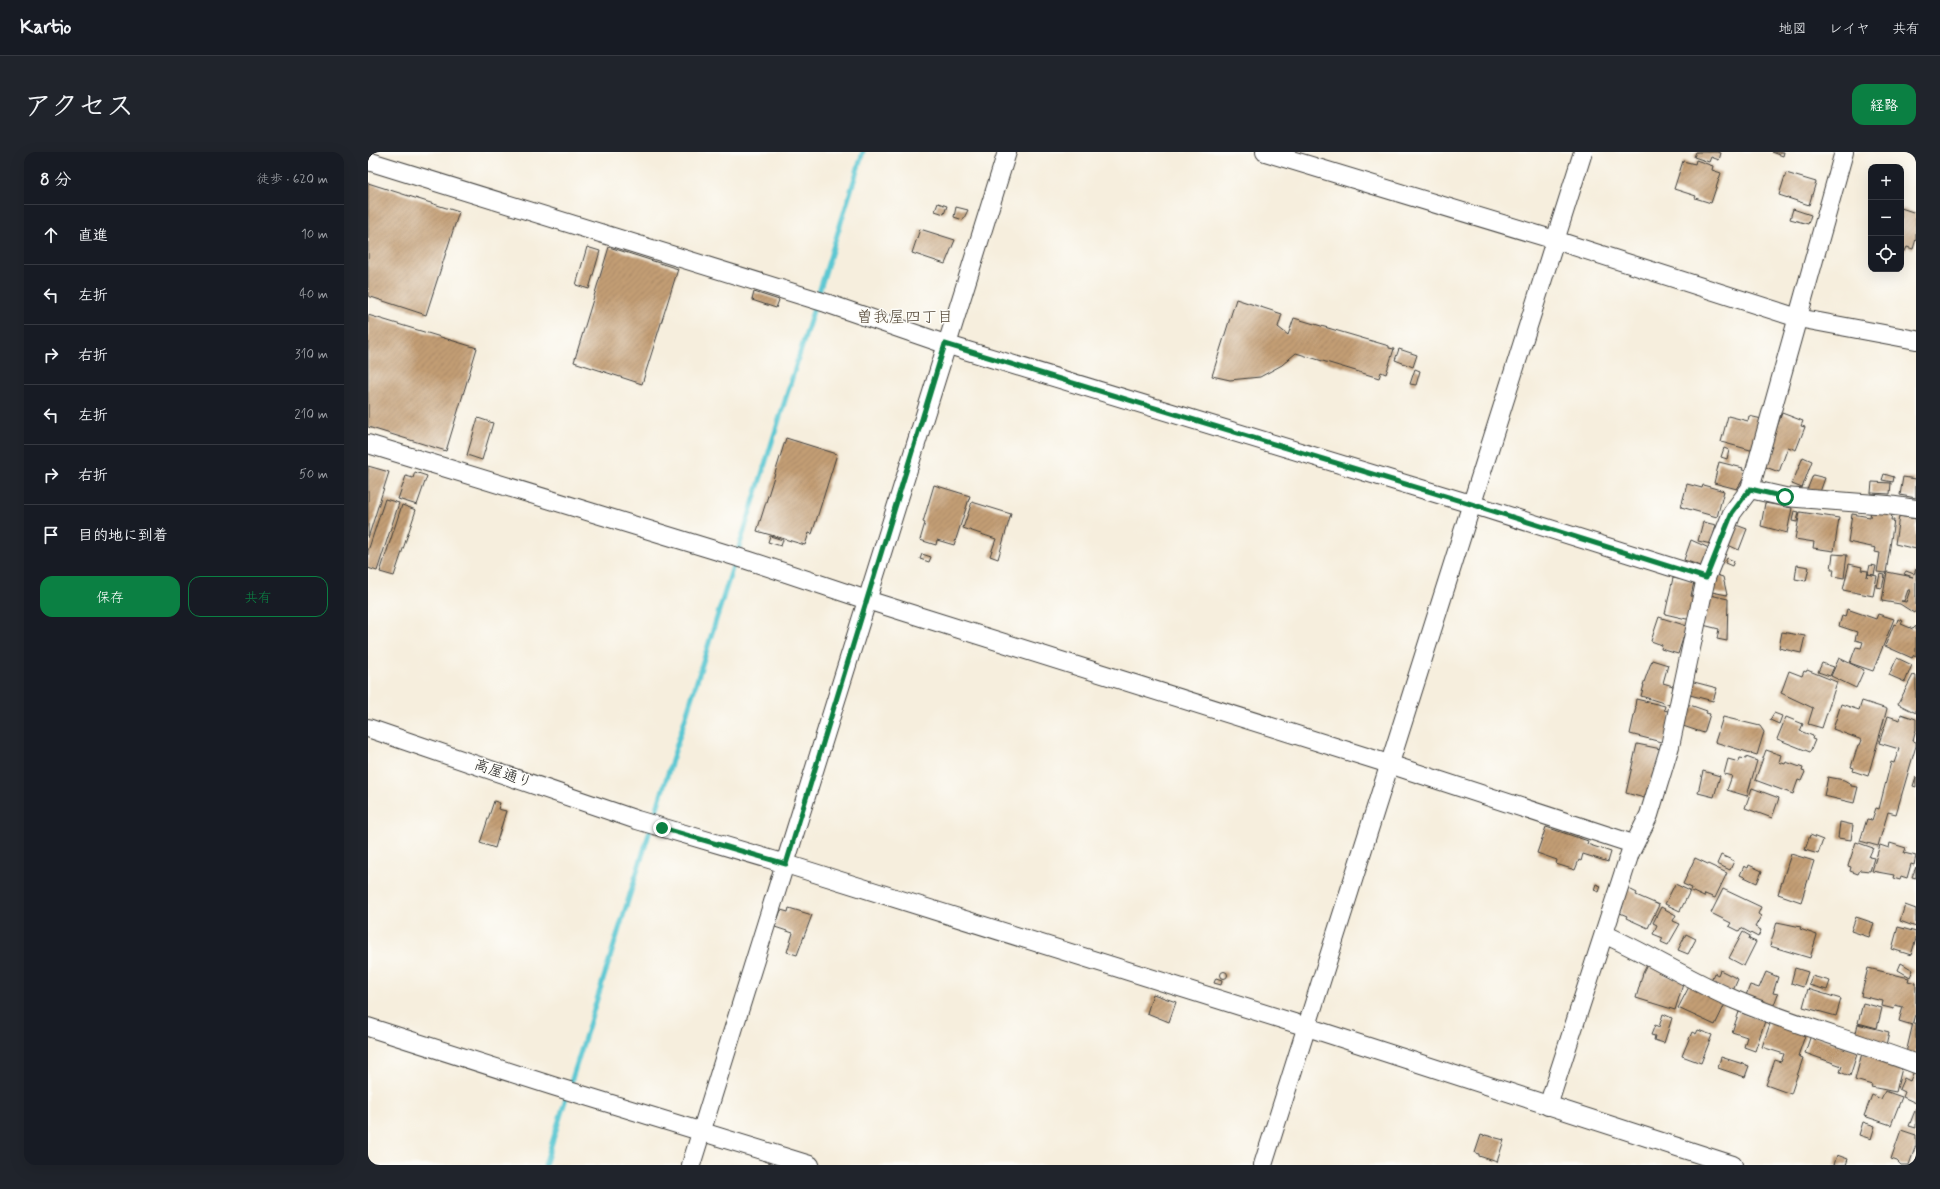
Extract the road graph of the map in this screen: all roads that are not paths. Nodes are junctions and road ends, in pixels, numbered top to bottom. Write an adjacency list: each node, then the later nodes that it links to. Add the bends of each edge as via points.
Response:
1 (1007, 152): 9 (street)
2 (1265, 152): 6 (street)
3 (1583, 152): 6 (street)
4 (1844, 152): 7 (street)
5 (368, 161): 9 (street, via 799,295)
6 (1555, 240): 7 (street); 12 (street)
7 (1798, 318): 8 (street); 11 (street)
8 (1916, 340)
9 (945, 344): 12 (street); 15 (street)
10 (368, 444): 15 (street, via 747,560)
11 (1750, 489): 13 (street, via 1785,497); 14 (street, via 1732,513)
12 (1471, 504): 14 (street); 17 (street)
13 (1916, 509)
14 (1706, 578): 18 (street, via 1670,746 1649,814)
15 (867, 600): 17 (street); 19 (street)
16 (368, 728): 19 (street, 高屋通り, via 637,820)
17 (1389, 764): 18 (street); 21 (street)
18 (1633, 844): 20 (street)
19 (786, 864): 21 (street, 高屋通り); 25 (street)
20 (1604, 934): 23 (street, via 1636,948 1682,975 1734,1000 1833,1037); 24 (street)
21 (1307, 1027): 24 (street, 高屋通り); 28 (street)
22 (368, 1028): 25 (street)
23 (1916, 1064)
24 (1548, 1106): 29 (street, 高屋通り)
25 (702, 1131): 26 (street); 27 (street)
26 (691, 1165)
27 (810, 1165)
28 (1263, 1165)
29 (1733, 1165)

